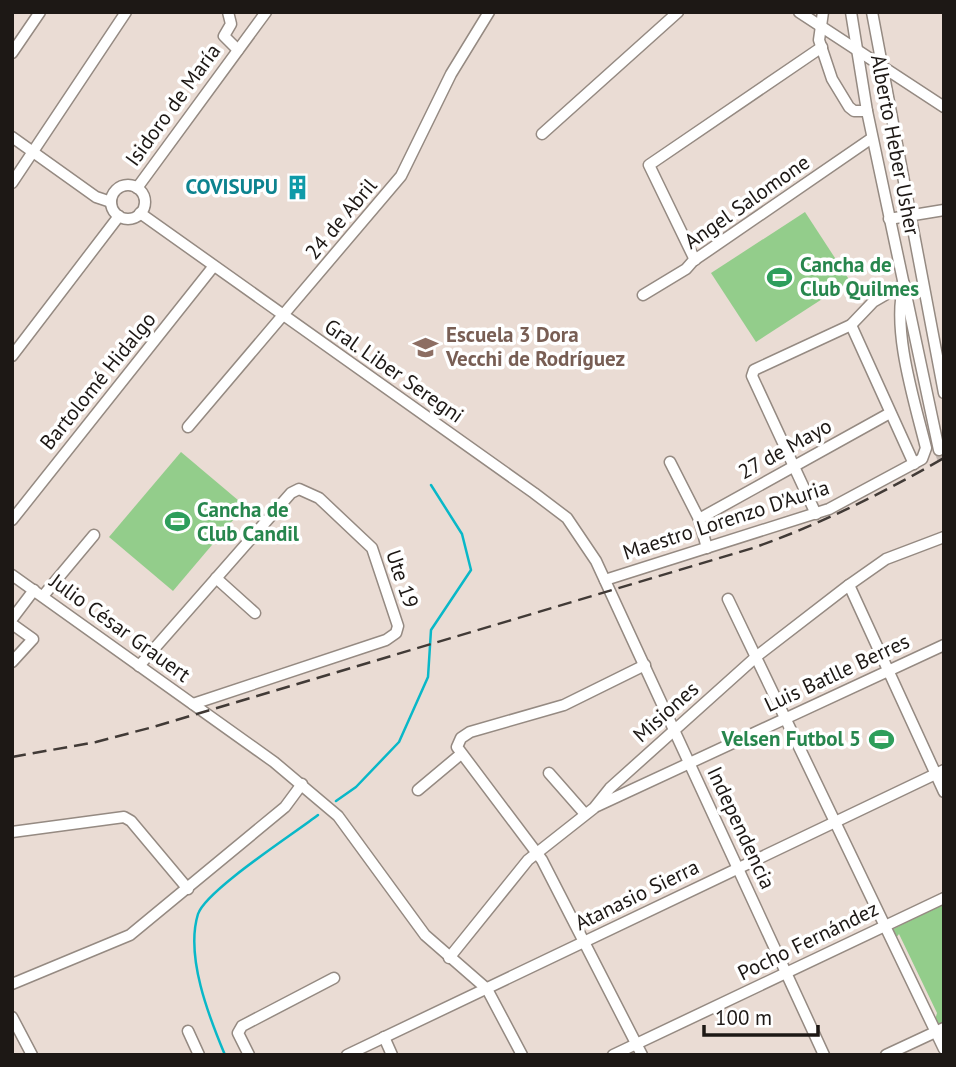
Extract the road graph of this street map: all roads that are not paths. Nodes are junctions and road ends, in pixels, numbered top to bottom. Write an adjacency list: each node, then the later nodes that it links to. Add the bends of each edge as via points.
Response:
1 (40, 12): 15 (street)
2 (126, 12): 22 (street)
3 (228, 12): 13 (street, via 231,24 224,36)
4 (266, 12): 13 (street, Isidoro de María)
5 (489, 12): 35 (street, 24 de Abril, via 451,74 406,169)
6 (678, 12): 19 (street)
7 (799, 12): 11 (street)
8 (823, 12): 11 (street)
9 (851, 12): 14 (street, Alberto Heber Usher)
10 (872, 12): 16 (street, Alberto Heber Usher)
11 (819, 26): 12 (street); 14 (street)
12 (822, 47): 18 (street, via 841,96 855,111); 31 (street, via 649,165)
13 (238, 50): 24 (street, Isidoro de María)
14 (856, 50): 16 (street); 18 (street, Alberto Heber Usher)
15 (12, 53)
16 (883, 66): 17 (street); 28 (street, Alberto Heber Usher)
17 (944, 107)
18 (867, 111): 21 (street, Alberto Heber Usher)
19 (542, 134)
20 (12, 137): 22 (street)
21 (872, 138): 30 (street, Alberto Heber Usher); 31 (street, Angel Salomone)
22 (33, 152): 23 (street); 25 (street, via 96,197)
23 (12, 183)
24 (137, 188): 25 (street, via 119,187); 27 (street, via 144,197)
25 (111, 202): 29 (street)
26 (944, 210): 28 (street)
27 (140, 213): 29 (street, via 128,219); 32 (street, Gral. Liber Seregni)
28 (909, 215): 30 (street); 38 (street, Alberto Heber Usher)
29 (119, 216): 37 (street)
30 (889, 219): 33 (street, Alberto Heber Usher)
31 (695, 260): 34 (street, Angel Salomone)
32 (213, 267): 35 (street, Gral. Liber Seregni); 47 (street, Bartolomé Hidalgo)
33 (904, 284): 36 (street, via 873,302); 41 (street, Alberto Heber Usher); 43 (street, via 900,307 903,331 926,449 926,455)
34 (643, 295)
35 (283, 317): 40 (street, 24 de Abril); 53 (street, Gral. Liber Seregni, via 558,511 581,535)
36 (851, 324): 39 (street); 44 (street, via 758,366 752,376)
37 (12, 356)
38 (944, 393)
39 (890, 413): 43 (street); 44 (street, 27 de Mayo)
40 (188, 427)
41 (939, 450)
42 (670, 462): 46 (street)
43 (914, 464): 45 (street, Maestro Lorenzo D'Auria)
44 (793, 466): 45 (street); 46 (street, 27 de Mayo)
45 (816, 514): 50 (street, Maestro Lorenzo D'Auria)
46 (699, 519): 50 (street)
47 (12, 520)
48 (94, 535): 55 (street)
49 (944, 537): 54 (street, Misiones, via 886,559)
50 (707, 548): 53 (street, Maestro Lorenzo D'Auria)
51 (12, 575): 55 (street, Julio César Grauert)
52 (216, 578): 57 (street); 63 (street); 65 (street, Ute 19, via 299,489 319,498 372,548 398,626 386,640)
53 (605, 580): 62 (street, Independencia)
54 (849, 585): 60 (street, Misiones); 64 (street)
55 (38, 593): 58 (street); 63 (street, Julio César Grauert)
56 (728, 599): 60 (street)
57 (255, 614)
58 (12, 622): 61 (street, via 33,639)
59 (944, 645): 64 (street, Luis Batlle Berres)
60 (757, 656): 66 (street); 67 (street, Misiones)
61 (12, 662)
62 (645, 665): 67 (street, Independencia); 68 (street, via 564,705 470,732 457,747)
63 (139, 666): 65 (street, Julio César Grauert)
64 (886, 672): 66 (street, Luis Batlle Berres); 70 (street)
65 (193, 704): 72 (street, Julio César Grauert)
66 (786, 718): 69 (street, Luis Batlle Berres); 76 (street)
67 (675, 730): 69 (street, Independencia); 75 (street, Misiones)
68 (461, 754): 73 (street); 78 (street)
69 (691, 765): 75 (street, Luis Batlle Berres); 79 (street, Independencia)
70 (939, 772): 74 (street); 76 (street, Atanasio Sierra)
71 (549, 773): 75 (street)
72 (302, 784): 80 (street, via 285,807); 84 (street, Julio César Grauert, via 345,824 416,924)
73 (418, 790)
74 (944, 792)
75 (589, 811): 78 (street, Misiones)
76 (835, 821): 79 (street, Atanasio Sierra); 82 (street)
77 (12, 832): 80 (street, via 124,817)
78 (536, 853): 83 (street); 84 (street, Misiones)
79 (738, 868): 83 (street, Atanasio Sierra); 85 (street, Independencia)
80 (188, 889): 87 (street, via 130,935)
81 (944, 898): 82 (street, Pocho Fernández)
82 (886, 925): 85 (street, Pocho Fernández); 90 (street)
83 (584, 942): 88 (street, Atanasio Sierra); 94 (street)
84 (449, 958): 88 (street, Julio César Grauert)
85 (788, 973): 94 (street, Pocho Fernández); 103 (street, Independencia)
86 (334, 978): 98 (street, via 242,1026 238,1034)
87 (12, 984)
88 (487, 989): 93 (street, Atanasio Sierra); 101 (street)
89 (12, 1017): 92 (street)
90 (940, 1030): 95 (street); 104 (street)
91 (188, 1031): 97 (street)
92 (17, 1035): 96 (street)
93 (384, 1037): 99 (street, Atanasio Sierra); 100 (street)
94 (639, 1049): 102 (street, Pocho Fernández)
95 (944, 1049)
96 (32, 1055)
97 (199, 1055)
98 (249, 1055)
99 (347, 1055)
100 (392, 1055)
101 (522, 1055)
102 (613, 1055)
103 (824, 1055)
104 (886, 1055)

